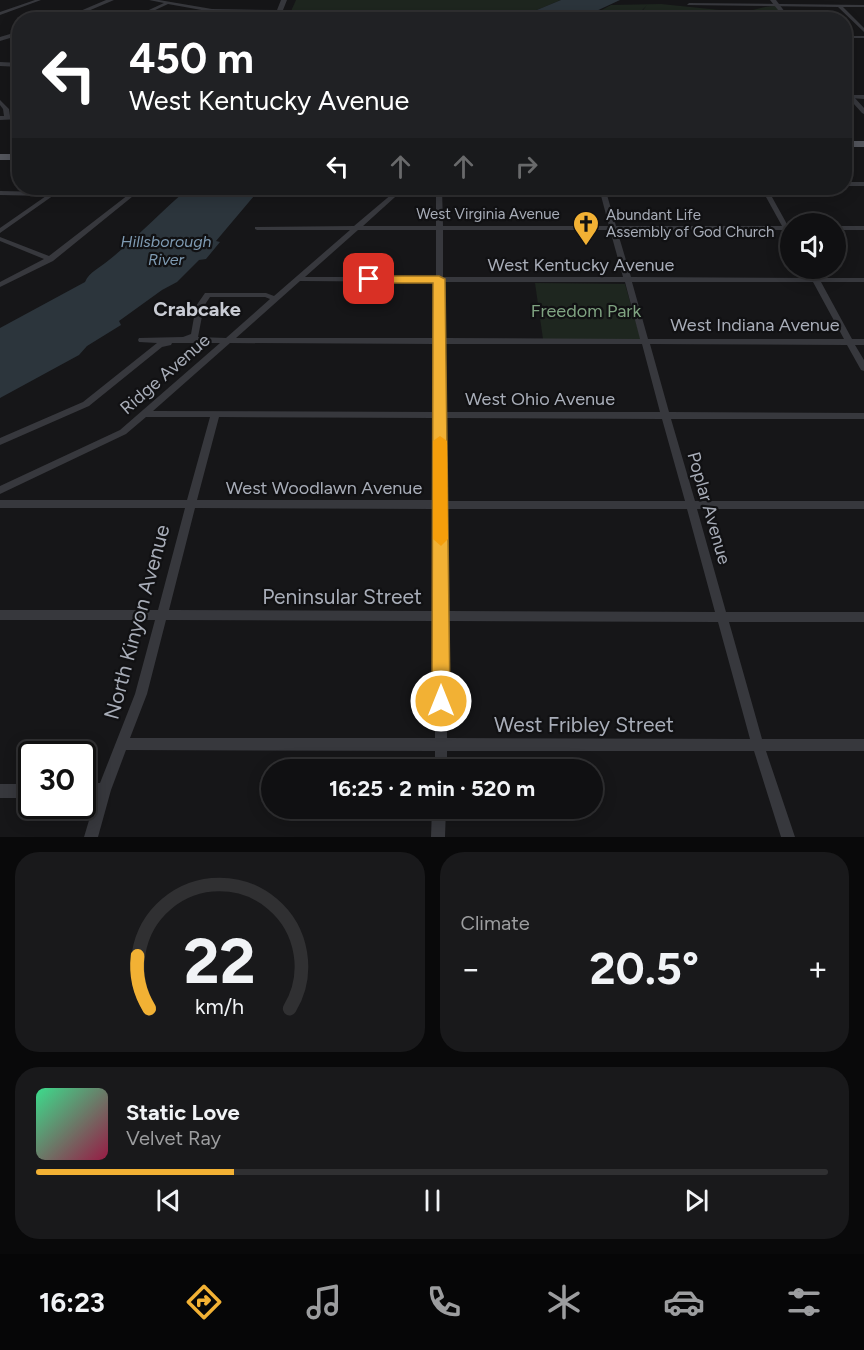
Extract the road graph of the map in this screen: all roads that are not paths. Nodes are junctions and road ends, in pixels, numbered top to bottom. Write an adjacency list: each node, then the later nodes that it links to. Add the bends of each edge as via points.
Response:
1 (39, 0): 19 (street)
2 (111, 0): 14 (street)
3 (151, 0): 7 (street)
4 (284, 0): 13 (street)
5 (773, 0): 9 (street)
6 (834, 0): 10 (street)
7 (166, 4): 12 (street); 15 (street)
8 (689, 4): 9 (street)
9 (777, 6): 10 (street); 17 (street)
10 (839, 6): 11 (street); 18 (street)
11 (864, 6)
12 (213, 10): 13 (street); 16 (street)
13 (279, 11)
14 (81, 12)
15 (148, 12)
16 (209, 12)
17 (782, 12)
18 (846, 12)
19 (0, 14)
20 (852, 97): 21 (street); 23 (street)
21 (864, 97)
22 (0, 102): 24 (street, via 6,109)
23 (864, 112)
24 (4, 118)
25 (51, 195): 39 (street)
26 (131, 195): 41 (street)
27 (394, 195): 32 (street, Ridge Avenue)
28 (439, 195): 34 (street)
29 (604, 195): 35 (street, Poplar Avenue)
30 (768, 195): 31 (street)
31 (780, 215)
32 (358, 227): 33 (street, West Virginia Avenue); 34 (street, West Virginia Avenue); 42 (street, Ridge Avenue)
33 (257, 228)
34 (438, 228): 35 (street, West Virginia Avenue); 43 (street)
35 (613, 228): 38 (street, West Virginia Avenue); 44 (street, Poplar Avenue)
36 (846, 228): 37 (street)
37 (864, 228)
38 (780, 230)
39 (0, 231)
40 (0, 239): 41 (street)
41 (50, 259): 47 (street)
42 (299, 279): 43 (street, West Kentucky Avenue); 48 (street, Ridge Avenue)
43 (439, 279): 44 (street, West Kentucky Avenue); 52 (street)
44 (628, 280): 45 (street, West Kentucky Avenue); 53 (street, Poplar Avenue)
45 (816, 280): 46 (street, West Kentucky Avenue); 54 (street)
46 (864, 280)
47 (0, 285)
48 (276, 299): 50 (street, via 266,295 208,295 200,306 195,336); 51 (street, Ridge Avenue)
49 (142, 340): 50 (street, West Indiana Avenue)
50 (180, 340): 51 (street, West Indiana Avenue); 62 (street, via 159,345 86,404)
51 (229, 340): 52 (street, West Indiana Avenue); 57 (street, Ridge Avenue)
52 (440, 340): 53 (street, West Indiana Avenue); 59 (street)
53 (644, 341): 54 (street, West Indiana Avenue); 60 (street, Poplar Avenue)
54 (850, 342): 55 (street, West Indiana Avenue); 56 (street)
55 (864, 342)
56 (864, 368)
57 (144, 414): 58 (street, West Ohio Avenue); 63 (street, Ridge Avenue, via 123,432)
58 (215, 415): 59 (street, West Ohio Avenue); 65 (street, North Kinyon Avenue)
59 (440, 415): 60 (street, West Ohio Avenue); 66 (street)
60 (665, 415): 61 (street, West Ohio Avenue); 67 (street, Poplar Avenue)
61 (864, 416)
62 (0, 442)
63 (0, 490)
64 (0, 504): 65 (street, West Woodlawn Avenue)
65 (190, 505): 66 (street, West Woodlawn Avenue); 70 (street, North Kinyon Avenue)
66 (440, 505): 67 (street, West Woodlawn Avenue); 71 (street)
67 (691, 505): 68 (street, West Woodlawn Avenue); 72 (street, Poplar Avenue)
68 (864, 505)
69 (0, 615): 70 (street, Peninsular Street)
70 (161, 616): 71 (street, Peninsular Street); 74 (street, North Kinyon Avenue, via 141,694)
71 (441, 616): 72 (street, Peninsular Street); 75 (street)
72 (722, 616): 73 (street, Peninsular Street); 76 (street, Poplar Avenue)
73 (864, 616)
74 (123, 744): 75 (street, West Fribley Street); 80 (street, North Kinyon Avenue)
75 (441, 744): 76 (street, West Fribley Street); 78 (street)
76 (758, 745): 77 (street, West Fribley Street); 86 (street, Poplar Avenue)
77 (864, 745)
78 (441, 759)
79 (96, 790): 80 (street)
80 (104, 790): 84 (street, North Kinyon Avenue)
81 (0, 791): 82 (street)
82 (18, 791)
83 (439, 819): 85 (street)
84 (91, 837)
85 (438, 837)
86 (788, 837)

